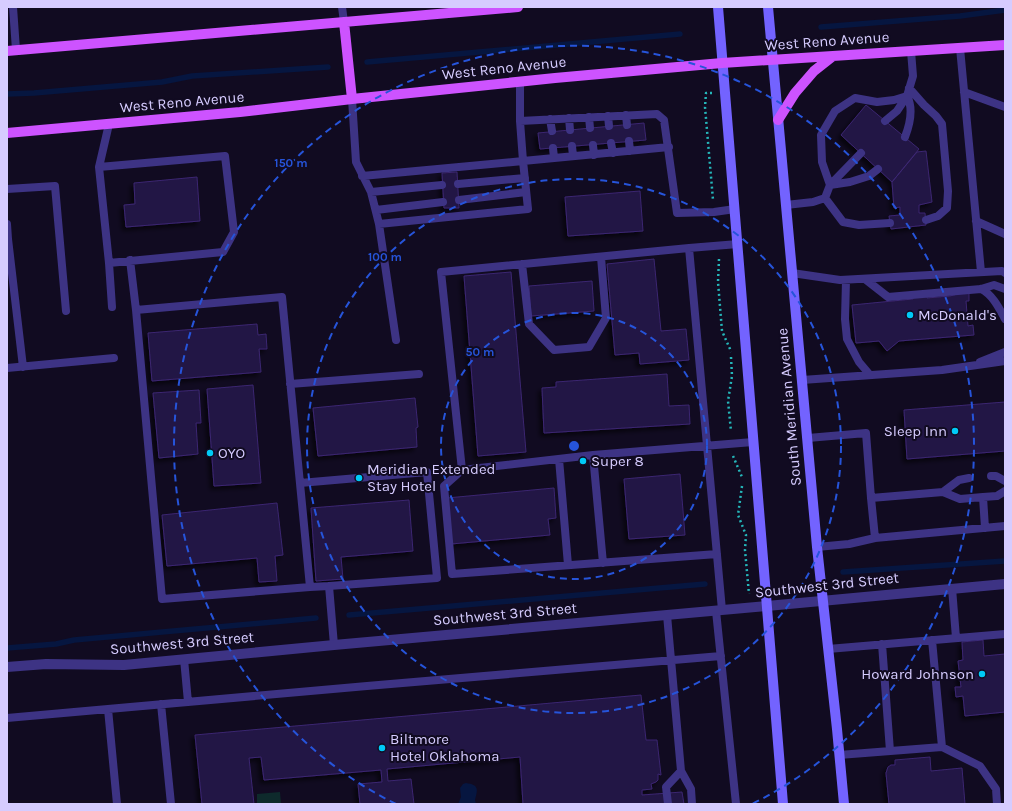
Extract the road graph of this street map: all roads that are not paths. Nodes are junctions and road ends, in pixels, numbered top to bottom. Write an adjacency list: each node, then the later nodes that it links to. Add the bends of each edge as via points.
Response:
1 (13, 7): 9 (lane)
2 (342, 7): 6 (lane)
3 (518, 7): 6 (main road)
4 (718, 7): 13 (main road)
5 (768, 7): 12 (main road, South Meridian Avenue)
6 (344, 22): 9 (main road); 18 (main road)
7 (1005, 45): 8 (main road, West Reno Avenue)
8 (960, 48): 10 (main road, West Reno Avenue); 16 (lane)
9 (12, 50)
10 (911, 51): 11 (main road, West Reno Avenue); 15 (lane, via 913,76)
11 (833, 56): 12 (main road, West Reno Avenue); 25 (main road, via 814,71 795,93)
12 (772, 60): 13 (main road, West Reno Avenue); 25 (main road, South Meridian Avenue)
13 (722, 63): 14 (main road, West Reno Avenue); 63 (main road)
14 (520, 82): 18 (main road, West Reno Avenue); 26 (lane)
15 (910, 88): 17 (lane); 65 (lane, via 942,124 948,191 947,208 938,216)
16 (964, 92): 19 (lane); 66 (lane)
17 (907, 96): 27 (lane, via 897,111); 35 (lane, via 910,103 910,123); 55 (lane, via 877,102 855,98 836,111 821,135 822,162)
18 (352, 99): 28 (main road, West Reno Avenue); 51 (lane, via 356,162)
19 (1005, 107)
20 (626, 115): 21 (lane); 29 (lane); 40 (lane, via 657,114 664,120)
21 (608, 116): 22 (lane); 30 (lane)
22 (589, 117): 23 (lane); 31 (lane)
23 (569, 118): 24 (lane); 32 (lane)
24 (550, 119): 26 (lane); 33 (lane)
25 (778, 120): 62 (main road, South Meridian Avenue)
26 (520, 121): 48 (lane)
27 (885, 121)
28 (110, 124): 34 (main road, West Reno Avenue); 49 (lane)
29 (627, 125)
30 (609, 126)
31 (590, 128)
32 (570, 130)
33 (552, 132)
34 (7, 133)
35 (905, 137)
36 (629, 141): 42 (lane)
37 (611, 143): 43 (lane)
38 (593, 144): 45 (lane)
39 (572, 146): 46 (lane)
40 (668, 147): 42 (lane); 63 (lane, via 677,213)
41 (553, 148): 47 (lane)
42 (630, 151): 43 (lane)
43 (613, 153): 45 (lane)
44 (861, 153): 55 (lane)
45 (594, 154): 46 (lane)
46 (573, 156): 47 (lane)
47 (554, 158): 48 (lane)
48 (523, 161): 51 (lane); 52 (lane)
49 (99, 167): 75 (lane, via 225,156 234,232 223,252); 76 (lane)
50 (878, 169): 55 (lane, via 869,176)
51 (362, 176): 57 (lane)
52 (525, 178): 53 (lane); 58 (lane)
53 (458, 184)
54 (442, 185): 57 (lane)
55 (830, 185): 59 (lane)
56 (7, 189): 87 (lane, via 55,186)
57 (371, 192): 64 (lane)
58 (526, 192): 60 (lane); 69 (lane, via 528,209)
59 (825, 198): 62 (lane); 67 (lane, via 843,222 859,225)
60 (459, 200)
61 (443, 202): 64 (lane)
62 (786, 205): 80 (main road, South Meridian Avenue)
63 (735, 209): 72 (main road)
64 (376, 210): 69 (lane)
65 (926, 220)
66 (976, 221): 70 (lane); 78 (lane)
67 (890, 223)
68 (7, 224): 71 (lane)
69 (380, 224): 89 (lane)
70 (1005, 234)
71 (8, 239): 94 (lane)
72 (738, 244): 73 (lane); 101 (main road)
73 (690, 248): 74 (lane); 102 (lane)
74 (601, 257): 77 (lane); 77 (lane, via 606,318 589,347 554,350 529,324)
75 (130, 260): 76 (lane); 86 (lane)
76 (109, 263): 85 (lane)
77 (522, 264): 105 (lane, via 441,272)
78 (981, 272): 79 (lane); 81 (lane)
79 (1005, 272)
80 (792, 273): 82 (lane); 98 (main road, South Meridian Avenue)
81 (865, 279): 82 (lane); 83 (lane, via 888,297)
82 (846, 280): 97 (lane, via 847,339)
83 (981, 289): 84 (lane, via 994,285); 88 (lane, via 993,298)
84 (1005, 289)
85 (112, 307)
86 (136, 310): 99 (lane, via 282,297); 123 (lane, via 162,599)
87 (66, 311)
88 (1005, 319)
89 (396, 340)
90 (1005, 352): 93 (lane)
91 (114, 358): 94 (lane)
92 (1005, 361): 93 (lane)
93 (972, 366): 97 (lane)
94 (23, 367): 95 (lane)
95 (7, 368)
96 (419, 374): 99 (lane)
97 (870, 376): 98 (lane)
98 (802, 380): 100 (main road, South Meridian Avenue)
99 (290, 384): 109 (lane)
100 (808, 438): 113 (lane, via 866,432); 117 (main road, South Meridian Avenue)
101 (753, 442): 102 (lane); 126 (main road)
102 (707, 446): 103 (lane); 118 (lane)
103 (593, 455): 104 (lane); 119 (lane)
104 (559, 459): 105 (lane); 120 (lane)
105 (462, 470): 120 (lane, via 444,486 452,574)
106 (991, 476): 108 (lane)
107 (969, 478): 111 (lane, via 959,480)
108 (1005, 481)
109 (300, 483): 122 (lane, via 427,472 437,578); 123 (lane)
110 (1005, 491): 112 (lane, via 997,496)
111 (943, 492): 112 (lane, via 960,499); 113 (lane)
112 (983, 497): 115 (lane)
113 (871, 498): 116 (lane)
114 (1005, 526): 115 (lane)
115 (985, 528): 116 (lane)
116 (875, 538): 117 (lane)
117 (817, 547): 125 (main road, South Meridian Avenue)
118 (717, 554): 119 (lane); 127 (lane)
119 (603, 563): 120 (lane)
120 (568, 565)
121 (1005, 584): 124 (street, Southwest 3rd Street)
122 (328, 586): 123 (lane); 132 (lane)
123 (310, 587)
124 (952, 588): 125 (street, Southwest 3rd Street); 130 (lane)
125 (823, 601): 126 (street, Southwest 3rd Street); 134 (main road, South Meridian Avenue)
126 (766, 606): 127 (street, Southwest 3rd Street); 152 (main road)
127 (719, 611): 128 (street, Southwest 3rd Street); 135 (lane)
128 (667, 615): 132 (street, Southwest 3rd Street); 137 (lane)
129 (1005, 634): 130 (lane)
130 (956, 638): 131 (lane)
131 (932, 640): 133 (lane); 143 (lane)
132 (334, 644): 136 (street, Southwest 3rd Street)
133 (882, 644): 134 (lane); 144 (lane)
134 (828, 649): 145 (main road, South Meridian Avenue)
135 (721, 656): 137 (lane); 151 (lane)
136 (184, 659): 138 (street, Southwest 3rd Street, via 124,665 46,664); 139 (lane)
137 (672, 660): 139 (lane); 146 (lane)
138 (7, 668)
139 (188, 702): 140 (lane)
140 (161, 704): 141 (lane); 148 (lane)
141 (108, 709): 142 (lane); 147 (lane)
142 (7, 718)
143 (942, 747): 144 (lane); 154 (lane, via 980,766 996,790)
144 (890, 751): 145 (lane)
145 (839, 755): 153 (main road, South Meridian Avenue)
146 (681, 771): 149 (lane, via 666,787); 150 (lane, via 691,789)
147 (117, 804)
148 (171, 804)
149 (668, 804)
150 (692, 804)
151 (736, 804)
152 (783, 804)
153 (844, 804)
154 (997, 804)

